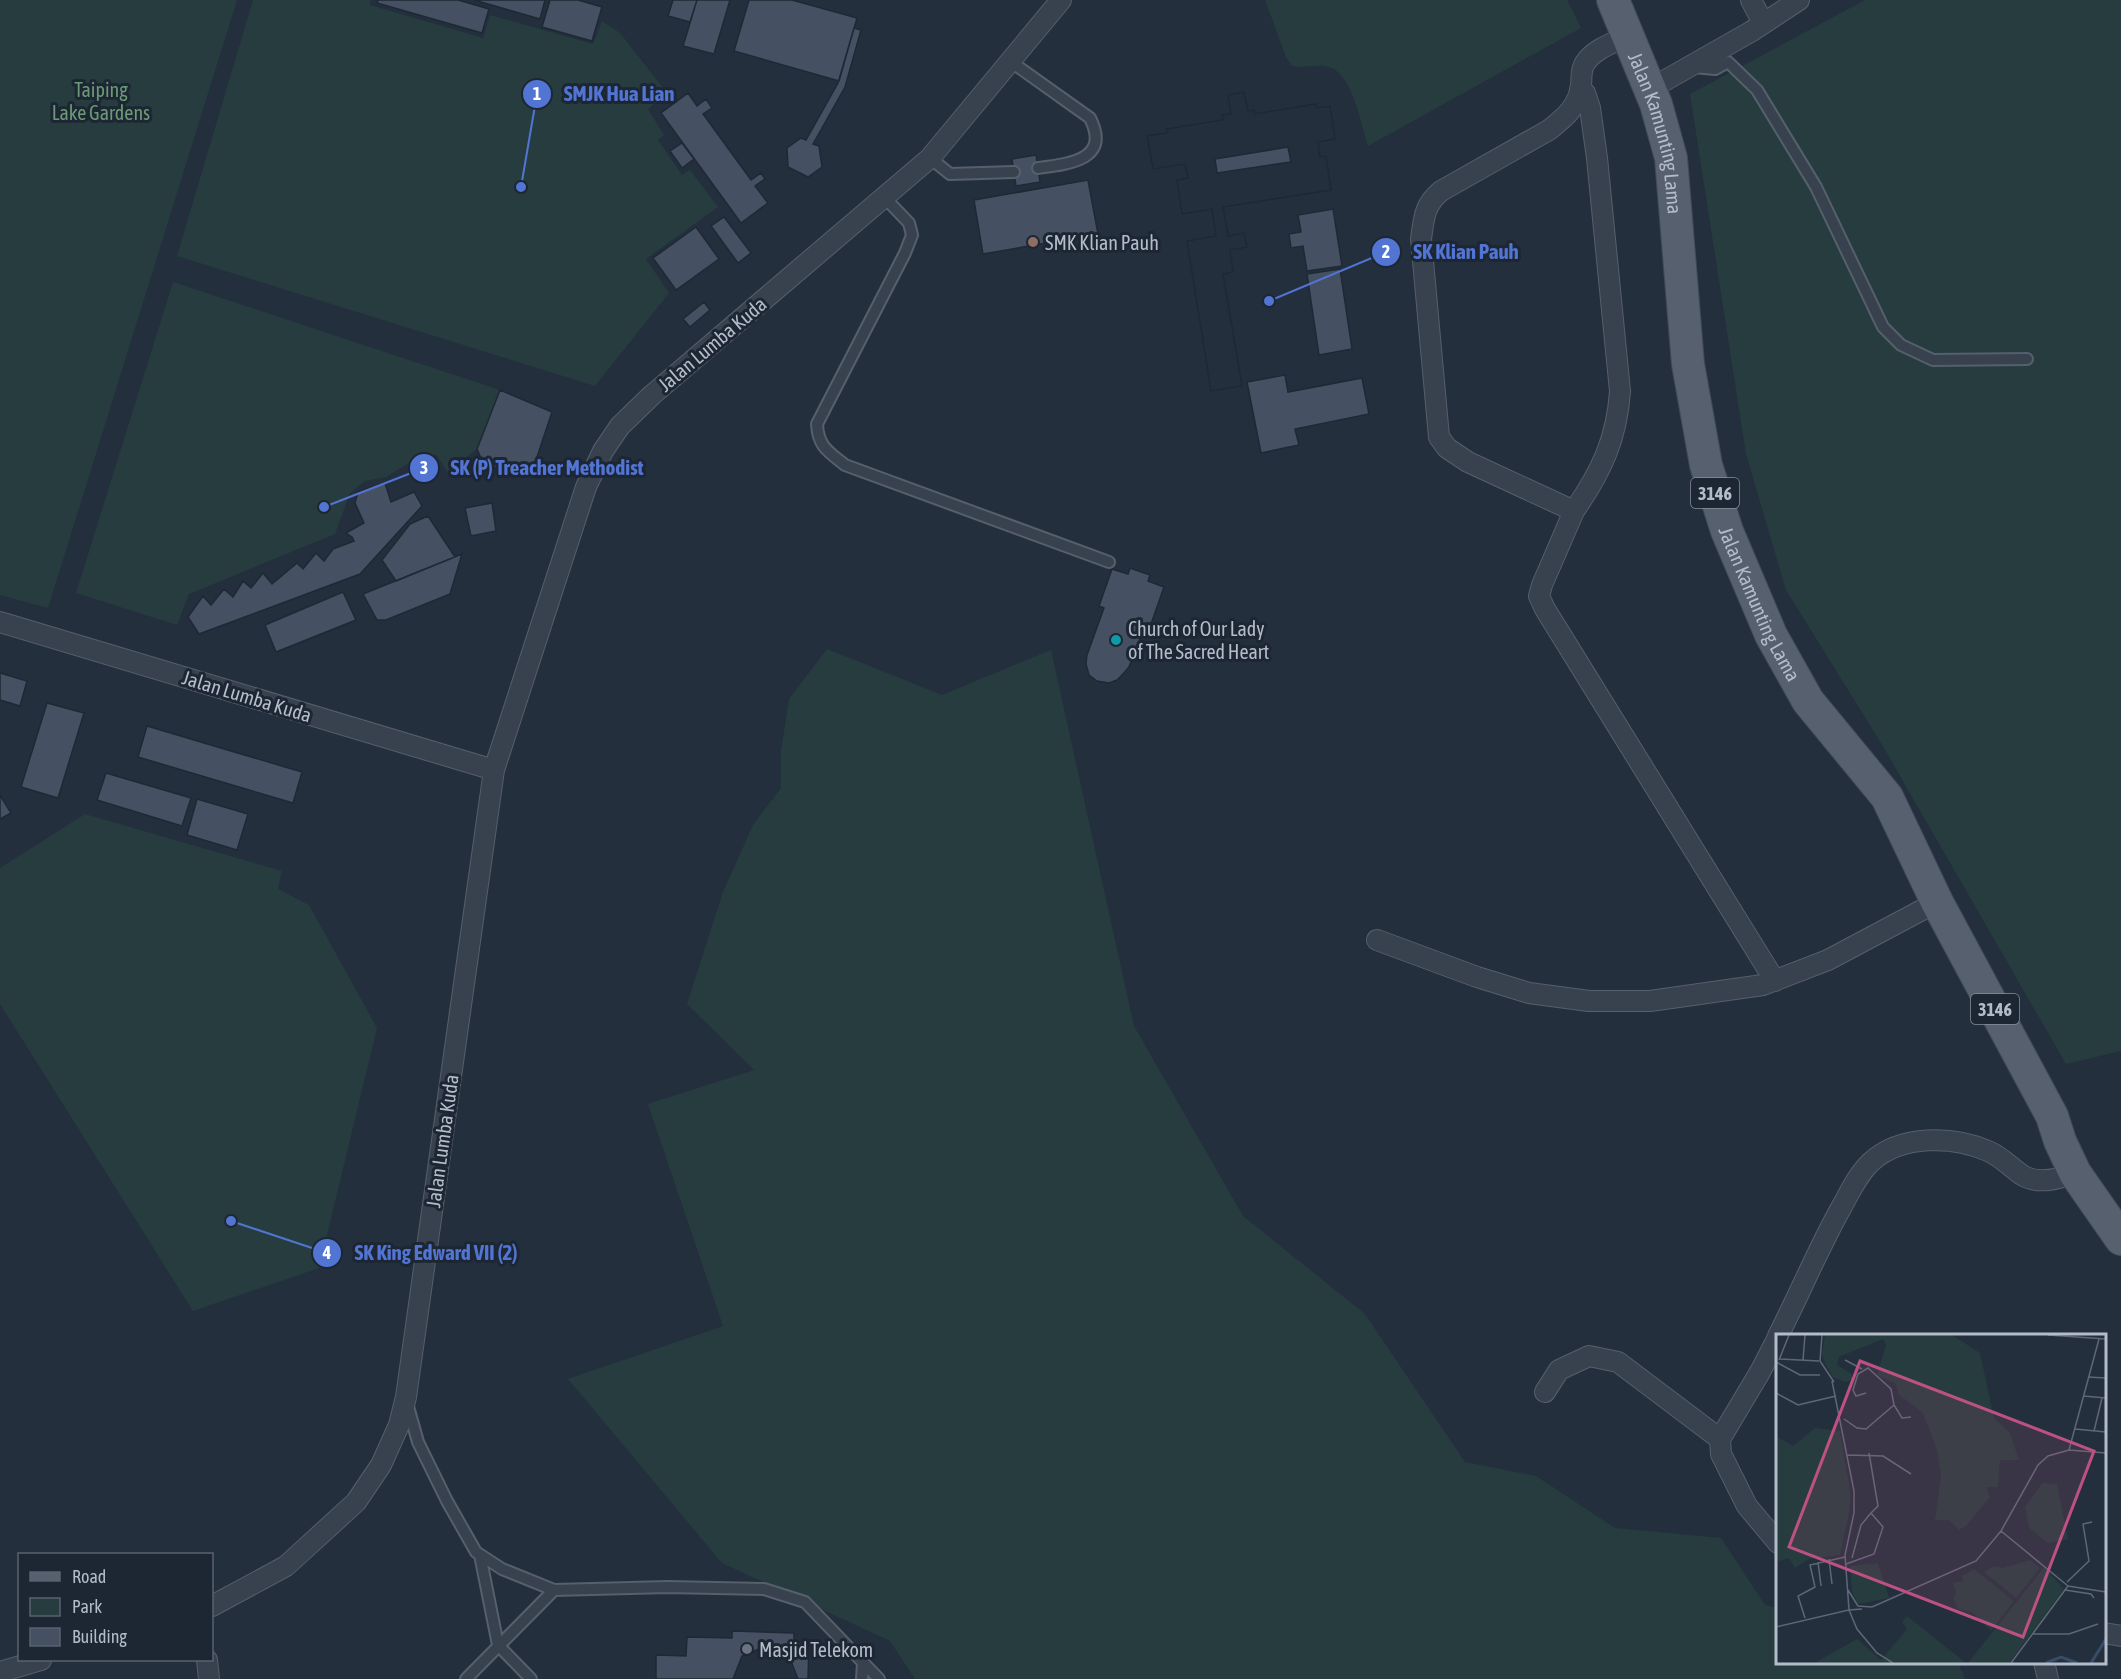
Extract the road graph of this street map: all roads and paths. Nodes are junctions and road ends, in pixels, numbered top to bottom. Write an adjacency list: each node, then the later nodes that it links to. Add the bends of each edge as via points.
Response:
1 (1061, 0): 7 (street, Jalan Lumba Kuda)
2 (1612, 0): 6 (main road, Jalan Kamunting Lama / 3146)
3 (1751, 0): 5 (street)
4 (1799, 0): 5 (street)
5 (1763, 23): 8 (street)
6 (1628, 36): 9 (street, via 1590,57 1581,72); 10 (main road, Jalan Kamunting Lama / 3146)
7 (1011, 61): 11 (street, Jalan Lumba Kuda); 12 (lane, via 1090,118 1094,127 1093,150 1084,157 1070,164)
8 (1690, 66): 10 (street); 15 (lane, via 1715,69 1728,62 1756,90 1816,187 1883,327 1901,345 1933,360)
9 (1580, 89): 16 (street, via 1590,108 1597,158 1620,391 1611,446); 16 (street, via 1574,107 1549,130 1430,200 1421,239 1439,437 1447,448 1468,462)
10 (1650, 89): 20 (main road, Jalan Kamunting Lama / 3146, via 1671,158 1694,404 1706,465 1727,531 1771,635 1808,700 1887,797)
11 (930, 158): 13 (lane, via 950,174); 14 (street, Jalan Lumba Kuda)
12 (1038, 168)
13 (1014, 172)
14 (884, 197): 17 (lane, via 909,223 912,235 817,424 818,439 845,465); 19 (street, Jalan Lumba Kuda, via 620,426 586,487)
15 (2027, 359)
16 (1574, 512): 22 (street, via 1539,596)
17 (1110, 562)
18 (0, 622): 19 (street, Jalan Lumba Kuda)
19 (494, 770): 29 (street, Jalan Lumba Kuda)
20 (1937, 902): 22 (street, via 1828,960); 23 (main road, Jalan Kamunting Lama / 3146, via 2052,1116 2060,1141)
21 (1377, 940): 22 (street, via 1530,993 1589,1001 1650,1001)
22 (1775, 981)
23 (2082, 1170): 24 (main road, Jalan Kamunting Lama / 3146); 25 (main road, Jalan Kamunting Lama / 3146); 26 (street, via 2058,1179 2039,1180 2024,1176 2000,1157 1973,1144 1945,1140 1918,1141 1891,1149 1872,1162 1856,1182 1820,1245)
24 (2121, 1214)
25 (2121, 1239)
26 (1779, 1334)
27 (1776, 1340): 30 (street)
28 (1545, 1392): 30 (street, via 1558,1370 1589,1356 1618,1362)
29 (406, 1397): 32 (lane, via 418,1442); 34 (street, Jalan Lumba Kuda, via 399,1425 381,1465 356,1502 286,1566)
30 (1720, 1439): 31 (street, via 1721,1454 1747,1506)
31 (1776, 1541)
32 (480, 1555): 33 (lane, via 502,1569); 37 (lane)
33 (554, 1590): 37 (lane); 40 (lane, via 764,1589 805,1602)
34 (213, 1605)
35 (2106, 1633): 36 (street)
36 (2121, 1635)
37 (498, 1646): 44 (lane); 45 (lane)
38 (35, 1661): 42 (street)
39 (207, 1661): 43 (street)
40 (863, 1663): 46 (lane); 47 (lane)
41 (2044, 1664): 48 (street)
42 (0, 1672)
43 (209, 1679)
44 (466, 1679)
45 (531, 1679)
46 (862, 1679)
47 (879, 1679)
48 (2048, 1679)

